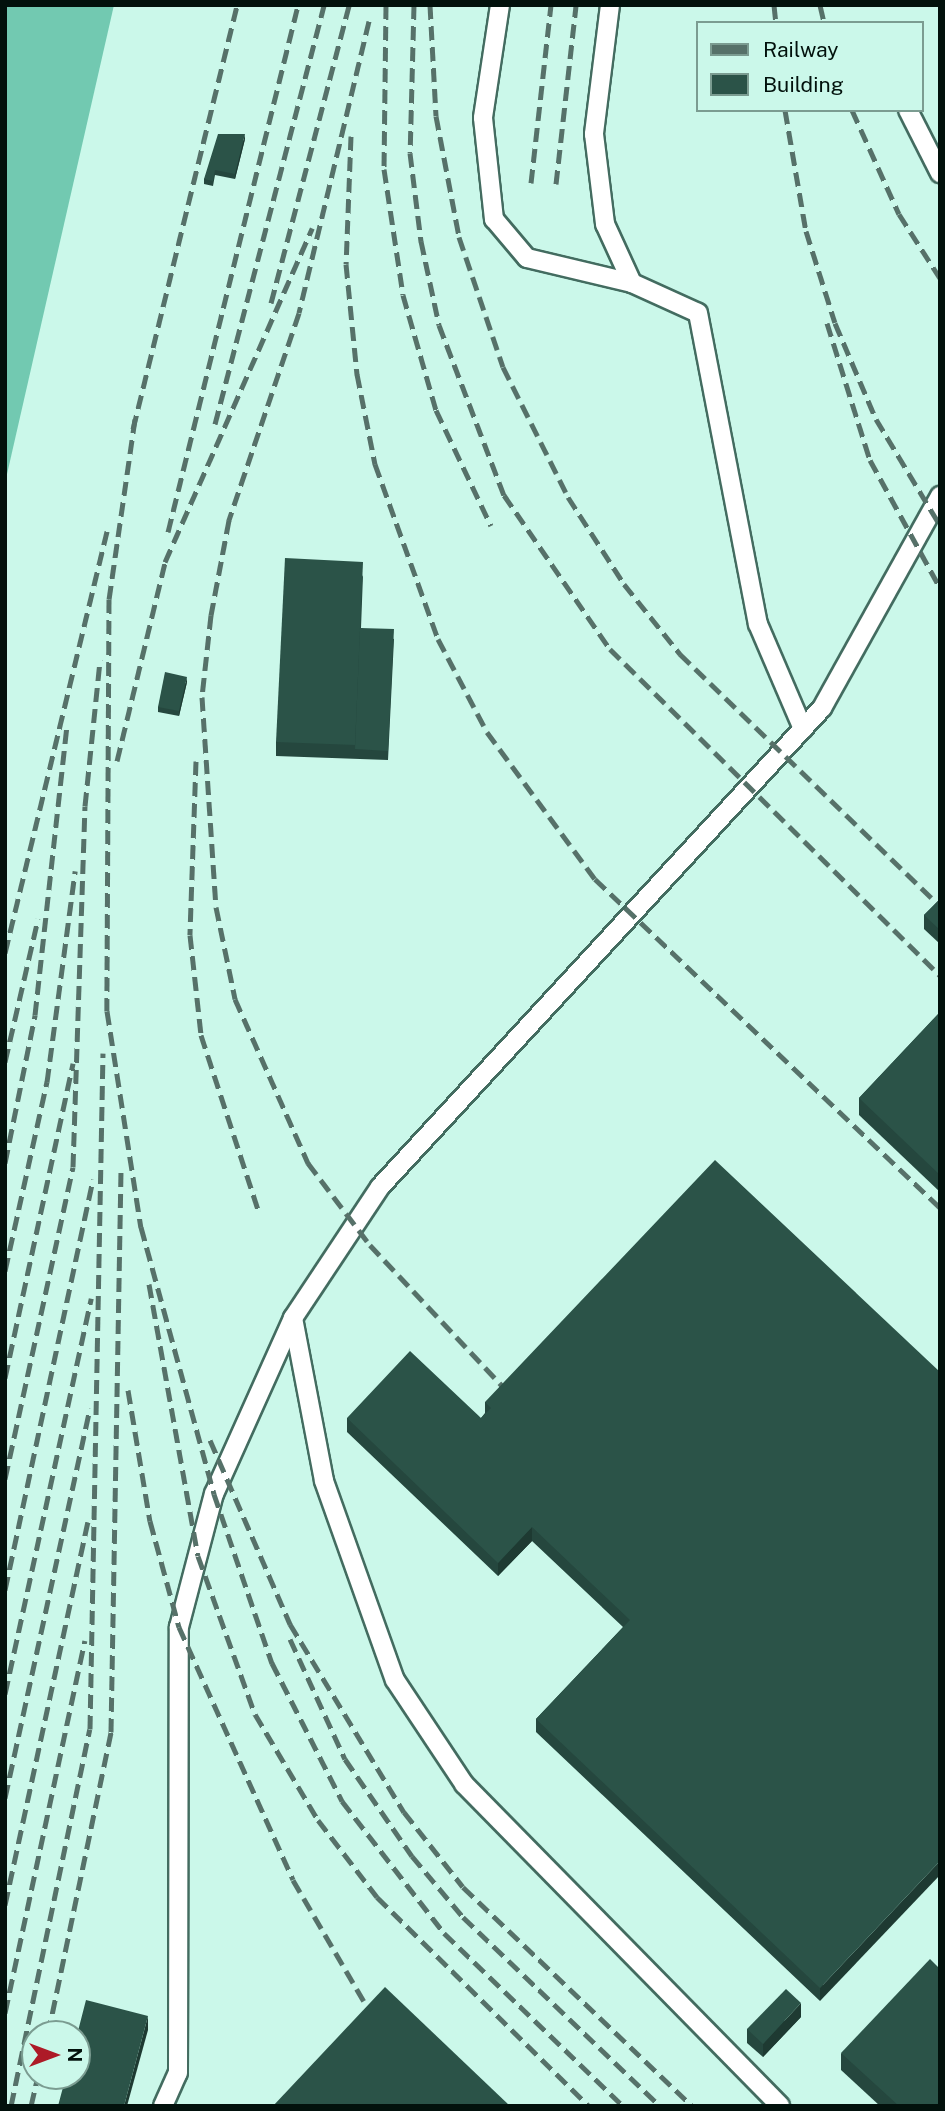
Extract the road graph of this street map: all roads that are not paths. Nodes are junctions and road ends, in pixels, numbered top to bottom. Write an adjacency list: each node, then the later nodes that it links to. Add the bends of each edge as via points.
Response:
1 (500, 5): 5 (lane, via 483,118 494,219 527,258)
2 (610, 5): 5 (lane, via 594,134 605,224)
3 (909, 112): 4 (lane)
4 (940, 173)
5 (632, 283): 7 (lane, via 698,313 758,624)
6 (940, 496): 7 (lane, via 822,708)
7 (803, 729): 8 (lane, via 380,1187)
8 (293, 1318): 9 (lane, via 214,1494 179,1627 178,2073); 10 (lane, via 324,1482 395,1680 464,1784)
9 (163, 2106)
10 (780, 2106)

